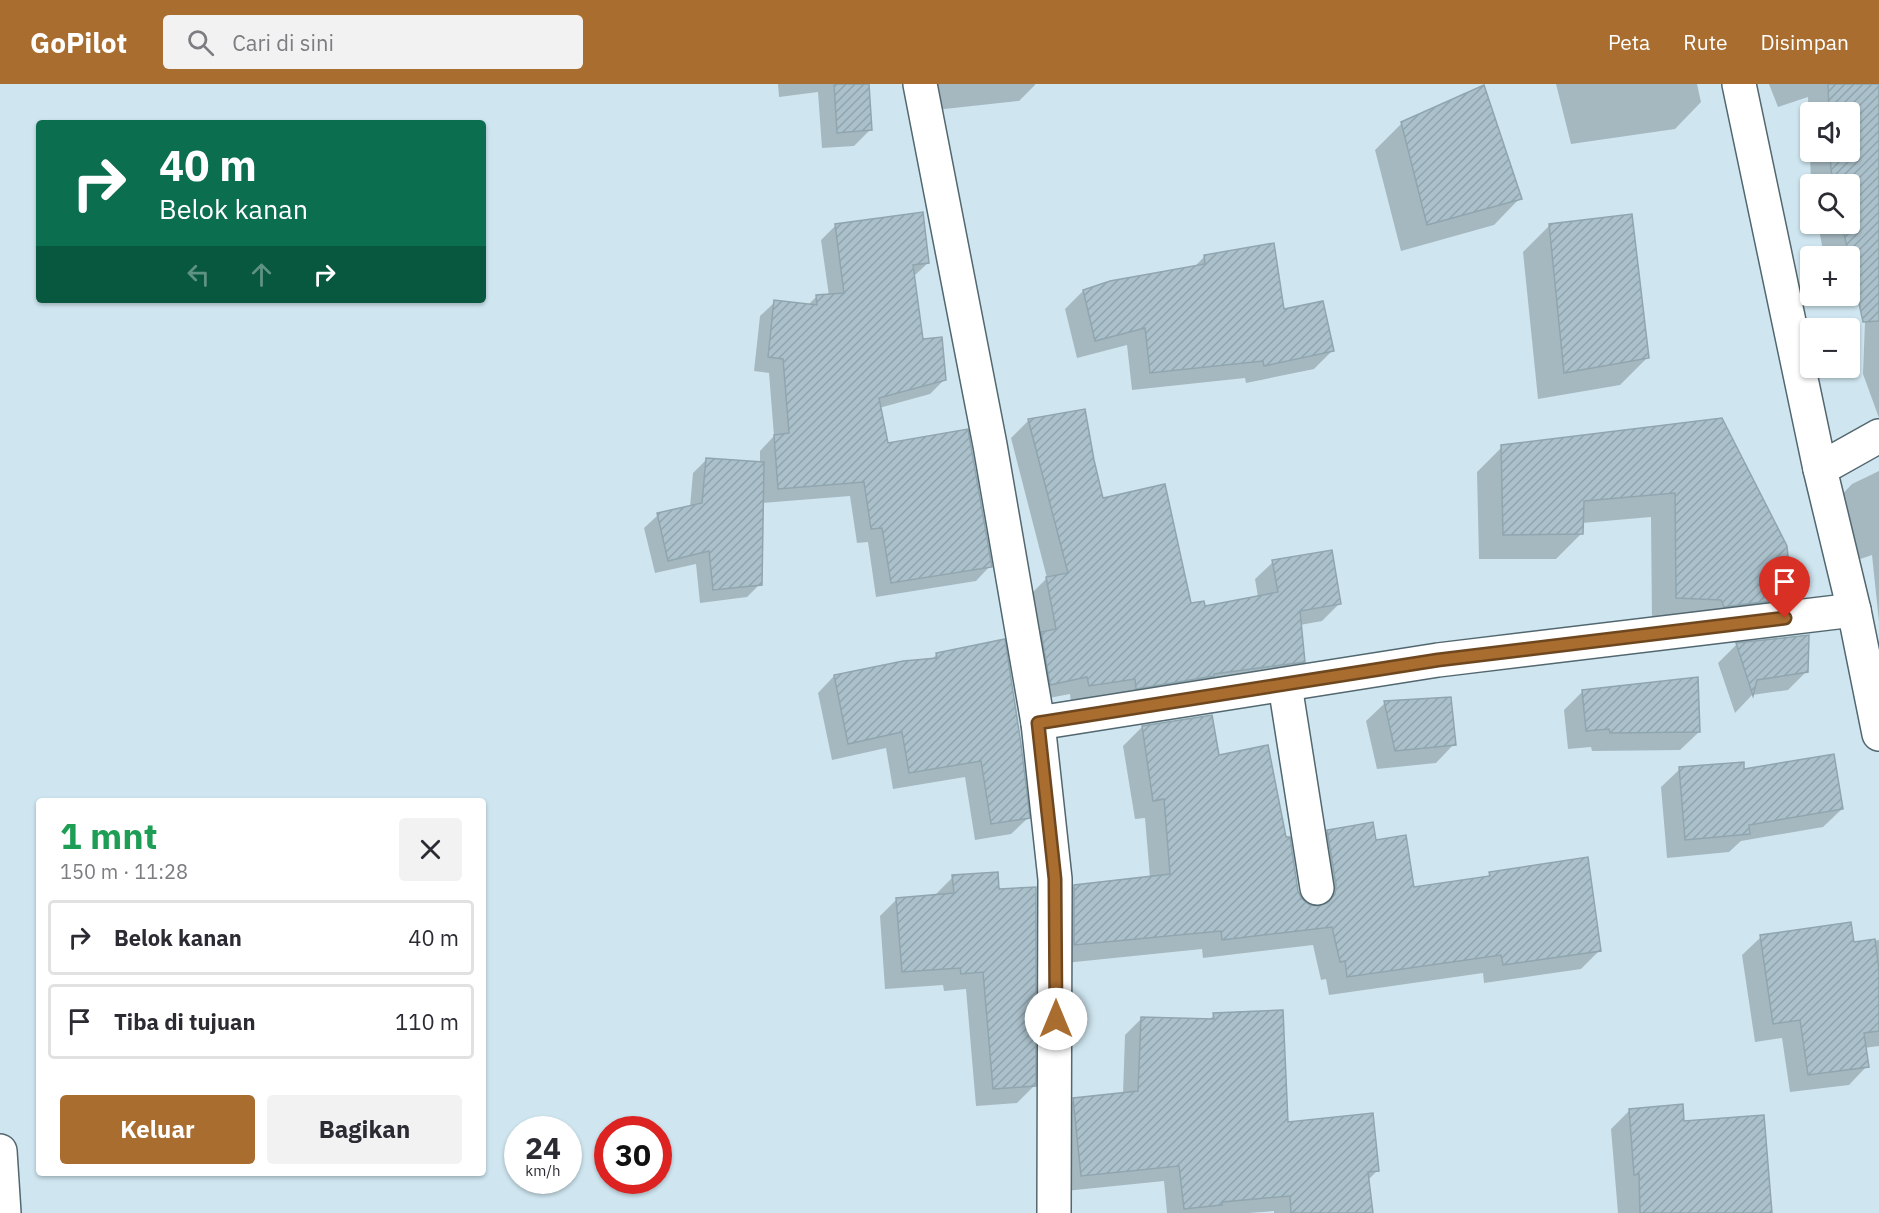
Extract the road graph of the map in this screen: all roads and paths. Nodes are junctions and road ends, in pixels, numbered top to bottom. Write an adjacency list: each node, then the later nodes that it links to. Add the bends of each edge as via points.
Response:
1 (920, 84): 7 (street, via 990,445)
2 (1740, 84): 4 (street)
3 (1879, 436): 4 (street)
4 (1820, 470): 5 (street)
5 (1854, 610): 6 (street, via 1438,660); 8 (street)
6 (1285, 685): 7 (street); 9 (street)
7 (1038, 723): 12 (street, via 1055,879)
8 (1879, 734)
9 (1317, 888)
10 (0, 1151): 11 (street)
11 (4, 1213)
12 (1054, 1213)

